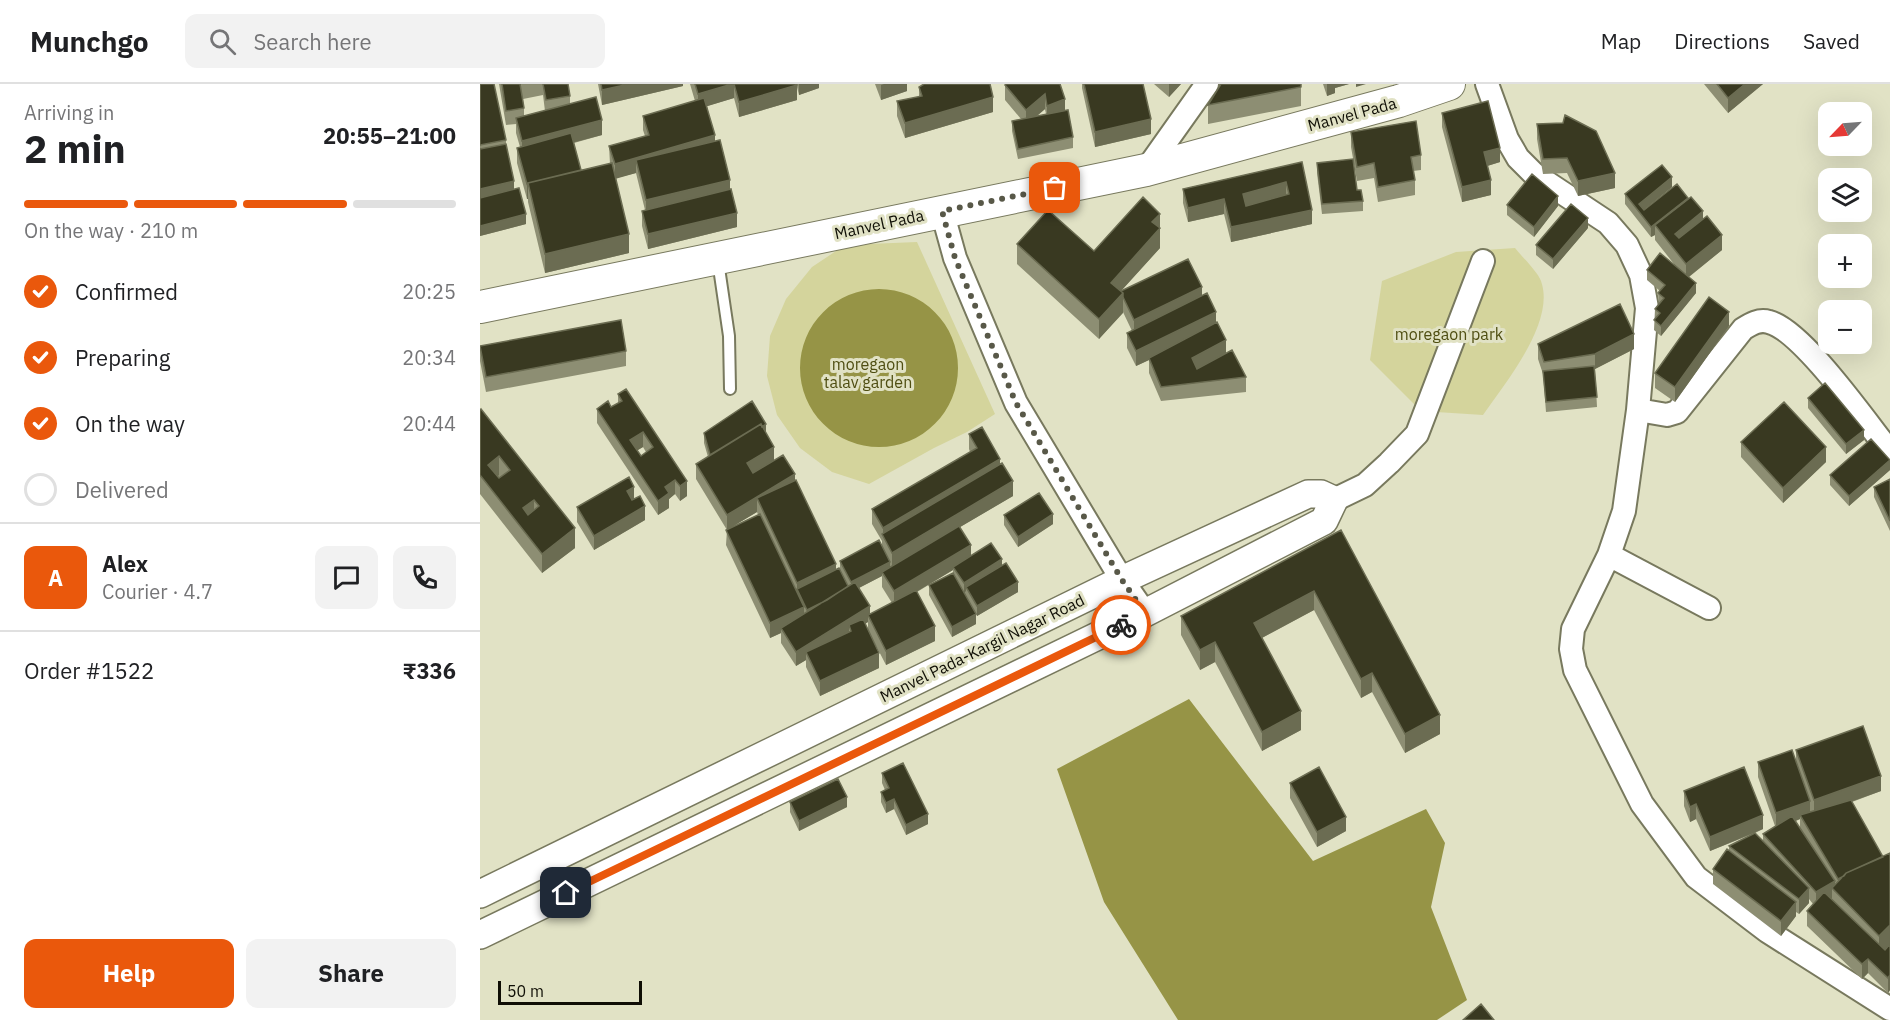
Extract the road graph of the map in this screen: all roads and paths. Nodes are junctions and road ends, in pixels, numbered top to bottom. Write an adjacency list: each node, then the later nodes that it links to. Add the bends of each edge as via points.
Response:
1 (1207, 84): 4 (street)
2 (1449, 84): 4 (main road, Manvel Pada)
3 (1487, 84): 10 (street, via 1518,158 1534,174 1608,223 1627,245 1641,275 1647,308)
4 (1146, 170): 5 (main road, Manvel Pada)
5 (942, 211): 6 (main road, Manvel Pada); 14 (street, via 955,258 1016,403)
6 (717, 258): 8 (main road, Manvel Pada); 9 (lane, via 729,336)
7 (1483, 261): 12 (street, via 1417,434 1365,485)
8 (480, 307)
9 (730, 389)
10 (1638, 410): 11 (street, via 1666,415 1677,412 1743,329 1767,321 1781,327 1809,351); 13 (street, via 1624,511)
11 (1890, 452)
12 (1334, 500): 14 (street, Manvel Pada-Kargil Nagar Road, via 1308,494); 16 (street, via 1324,521)
13 (1609, 555): 15 (street); 19 (street, via 1573,629 1571,649 1575,670 1642,804 1696,877 1767,931)
14 (1122, 580): 16 (street); 17 (street, Manvel Pada-Kargil Nagar Road)
15 (1709, 608)
16 (1145, 613): 18 (street)
17 (480, 894)
18 (480, 935)
19 (1890, 1009)

